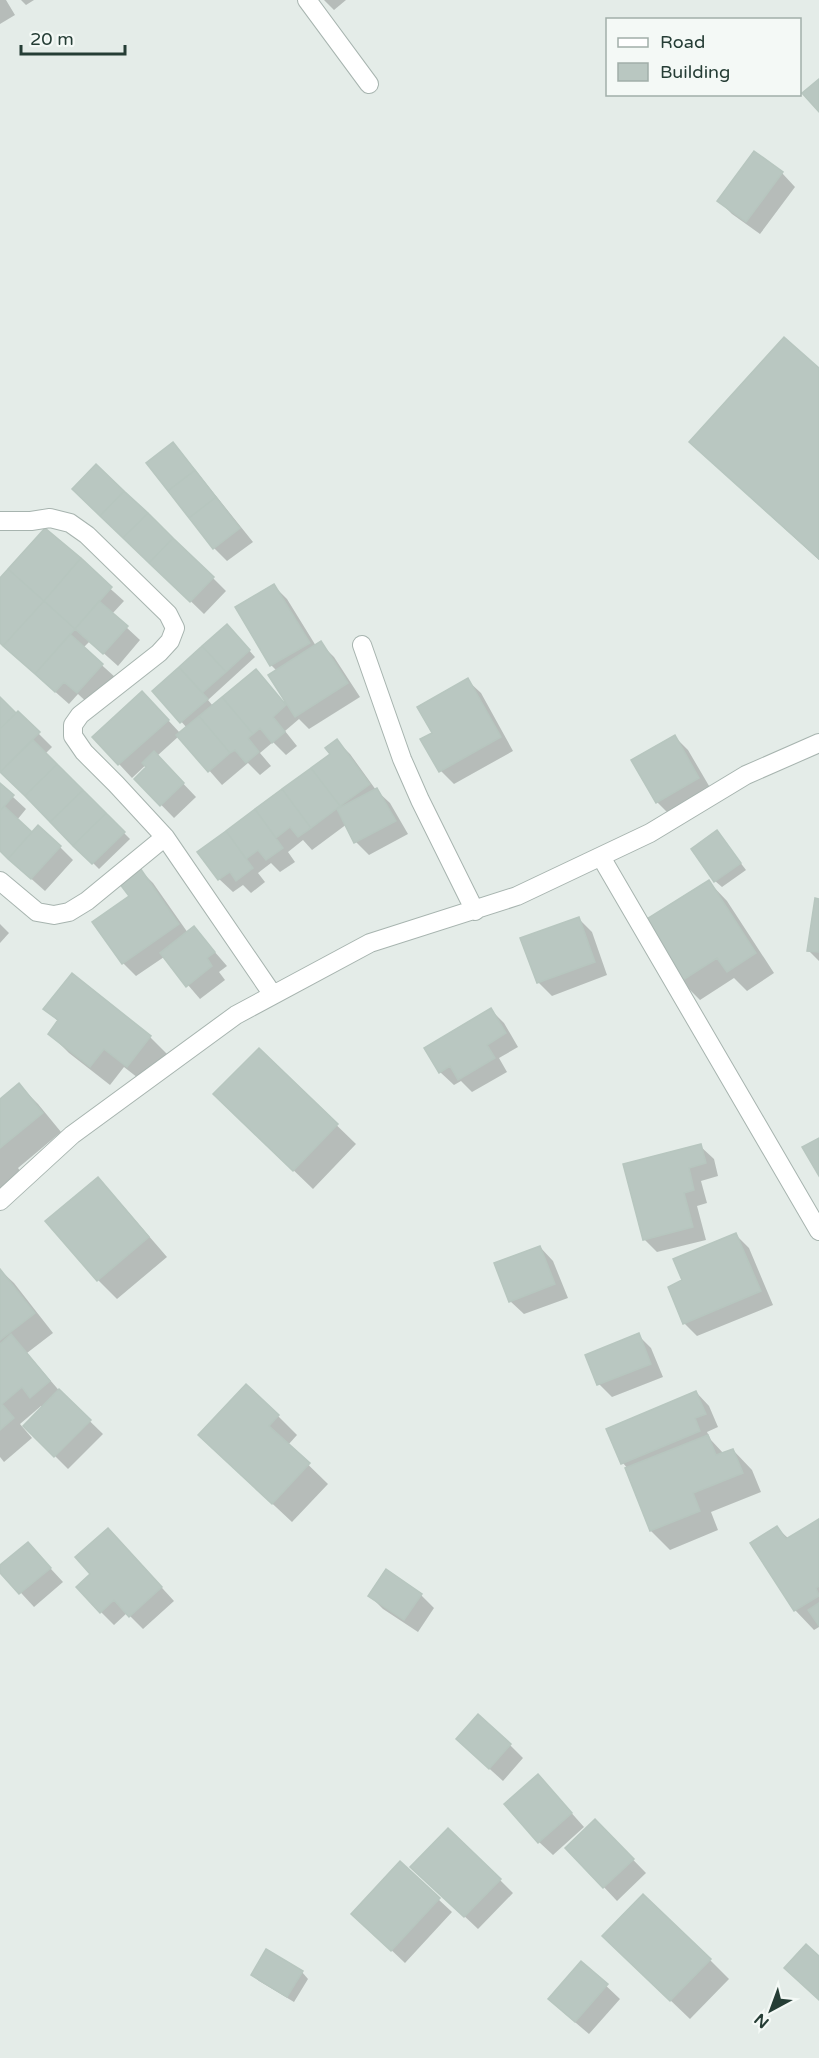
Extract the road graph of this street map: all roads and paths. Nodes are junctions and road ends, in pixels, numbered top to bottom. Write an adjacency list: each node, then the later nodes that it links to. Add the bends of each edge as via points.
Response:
1 (307, 0): 2 (street)
2 (369, 84)
3 (0, 521): 6 (street, via 50,518 70,523 168,614 175,628 159,654 72,725 73,736 84,752)
4 (362, 645): 9 (street, via 402,759)
5 (819, 743): 7 (street, via 746,775 650,833)
6 (165, 837): 8 (street, via 69,912 37,912); 10 (street)
7 (601, 857): 9 (street); 12 (street)
8 (0, 881)
9 (475, 911): 10 (street, via 370,944)
10 (273, 995): 11 (street, via 236,1015 72,1135)
11 (0, 1200)
12 (819, 1231)

